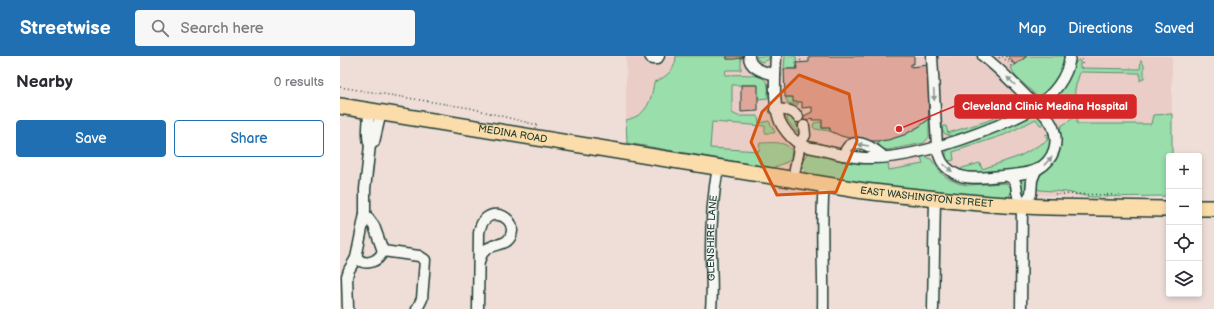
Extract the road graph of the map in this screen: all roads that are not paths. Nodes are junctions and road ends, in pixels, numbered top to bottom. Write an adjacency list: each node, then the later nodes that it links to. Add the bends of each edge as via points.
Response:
1 (650, 56): 2 (street, via 655,60)
2 (659, 56)
3 (749, 56): 8 (street, via 753,66)
4 (776, 56): 8 (street)
5 (932, 56): 16 (street, one-way to 16)
6 (983, 56): 10 (street, one-way to 6)
7 (1070, 56): 10 (street, via 1066,73 1059,84)
8 (776, 75): 11 (street)
9 (340, 106): 12 (highway, MEDINA ROAD)
10 (1036, 107): 16 (street, via 985,131); 19 (street, one-way to 10, via 1046,164 1053,155 1056,145 1052,125 1045,114)
11 (776, 108): 13 (street, via 790,110); 15 (street, via 782,126)
12 (375, 111): 17 (highway, MEDINA ROAD); 28 (street, via 370,120 367,141 370,145)
13 (798, 117)
14 (804, 126): 15 (street, via 806,132)
15 (800, 144): 16 (street, via 854,158 884,158); 21 (street)
16 (937, 146): 20 (street, one-way to 20, via 942,164 955,174 971,178)
17 (686, 162): 18 (highway, EAST WASHINGTON STREET)
18 (718, 167): 21 (highway, EAST WASHINGTON STREET); 35 (street, GLENSHIRE LANE, via 711,220)
19 (1036, 170): 20 (street); 24 (street, via 1031,194)
20 (1008, 176): 24 (street, via 1017,184 1017,194)
21 (793, 179): 22 (highway, EAST WASHINGTON STREET)
22 (824, 184): 23 (highway, EAST WASHINGTON STREET); 36 (street)
23 (935, 199): 24 (highway, EAST WASHINGTON STREET); 37 (street)
24 (1022, 206): 27 (highway, EAST WASHINGTON STREET); 38 (street)
25 (1202, 208): 26 (highway)
26 (1214, 208)
27 (1166, 209)
28 (365, 214): 29 (street, via 374,226); 30 (street)
29 (383, 250): 30 (street, via 381,256 370,262); 33 (street, via 419,256 425,260 422,299)
30 (356, 258): 32 (street, via 347,276)
31 (479, 263): 31 (street, via 483,251 506,242 510,237 511,225 503,216 492,215 482,221 479,233); 34 (street)
32 (348, 309)
33 (417, 309)
34 (478, 309)
35 (711, 309)
36 (823, 309)
37 (933, 309)
38 (1022, 309)

